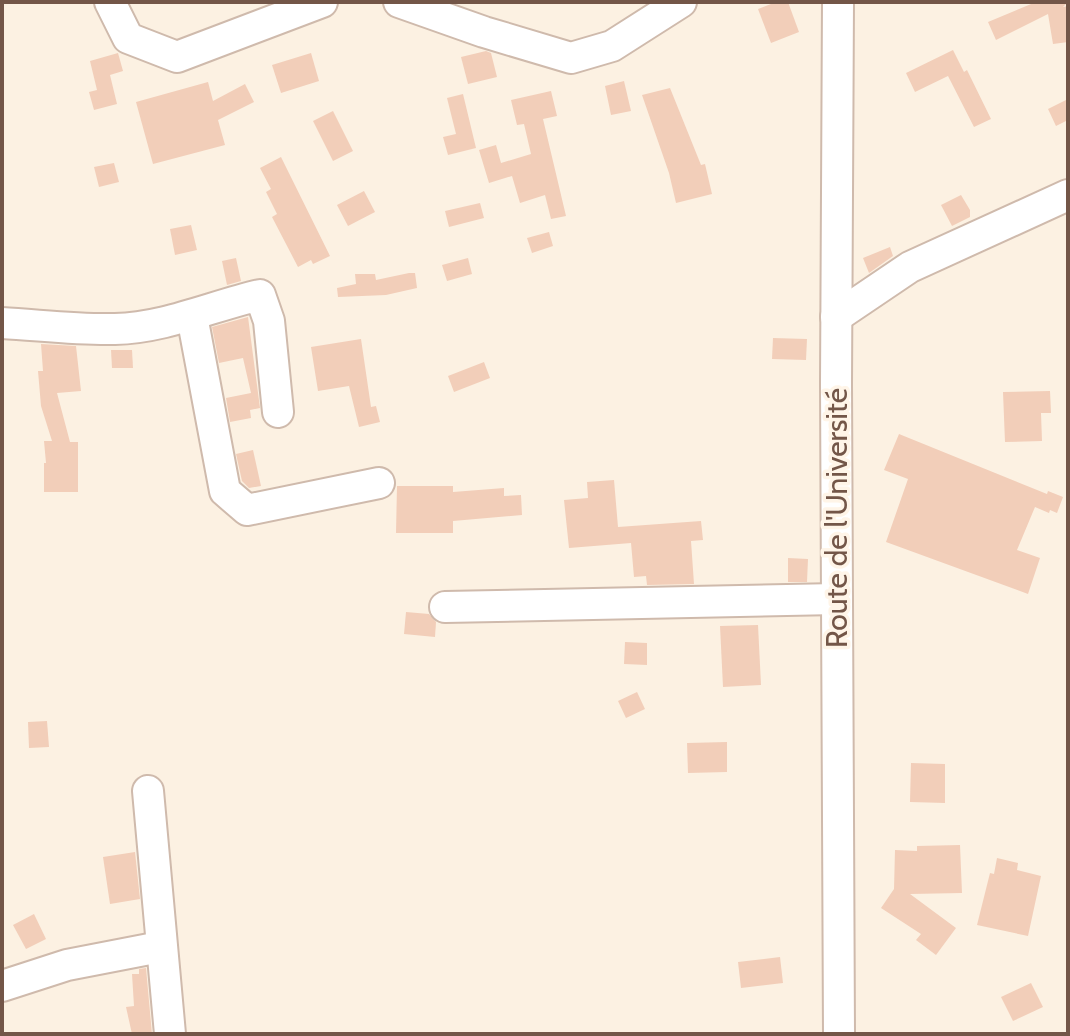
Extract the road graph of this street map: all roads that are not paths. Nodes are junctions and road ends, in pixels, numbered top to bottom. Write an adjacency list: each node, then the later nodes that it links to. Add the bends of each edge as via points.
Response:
1 (110, 2): 2 (street, via 128,38 177,57)
2 (322, 2)
3 (399, 2): 4 (street, via 571,58 612,46)
4 (681, 2)
5 (838, 2): 8 (street, Route de l'Université)
6 (1068, 195): 8 (street, via 910,267)
7 (192, 316): 9 (street, via 116,329); 10 (street, via 260,295 269,321); 11 (street, via 225,491 247,510)
8 (836, 317): 12 (street, Route de l'Université)
9 (2, 323)
10 (278, 412)
11 (379, 483)
12 (837, 599): 13 (street); 18 (street, Route de l'Université)
13 (445, 607)
14 (148, 791): 15 (street)
15 (160, 947): 16 (street, via 67,965); 17 (street)
16 (2, 986)
17 (170, 1034)
18 (839, 1034)

